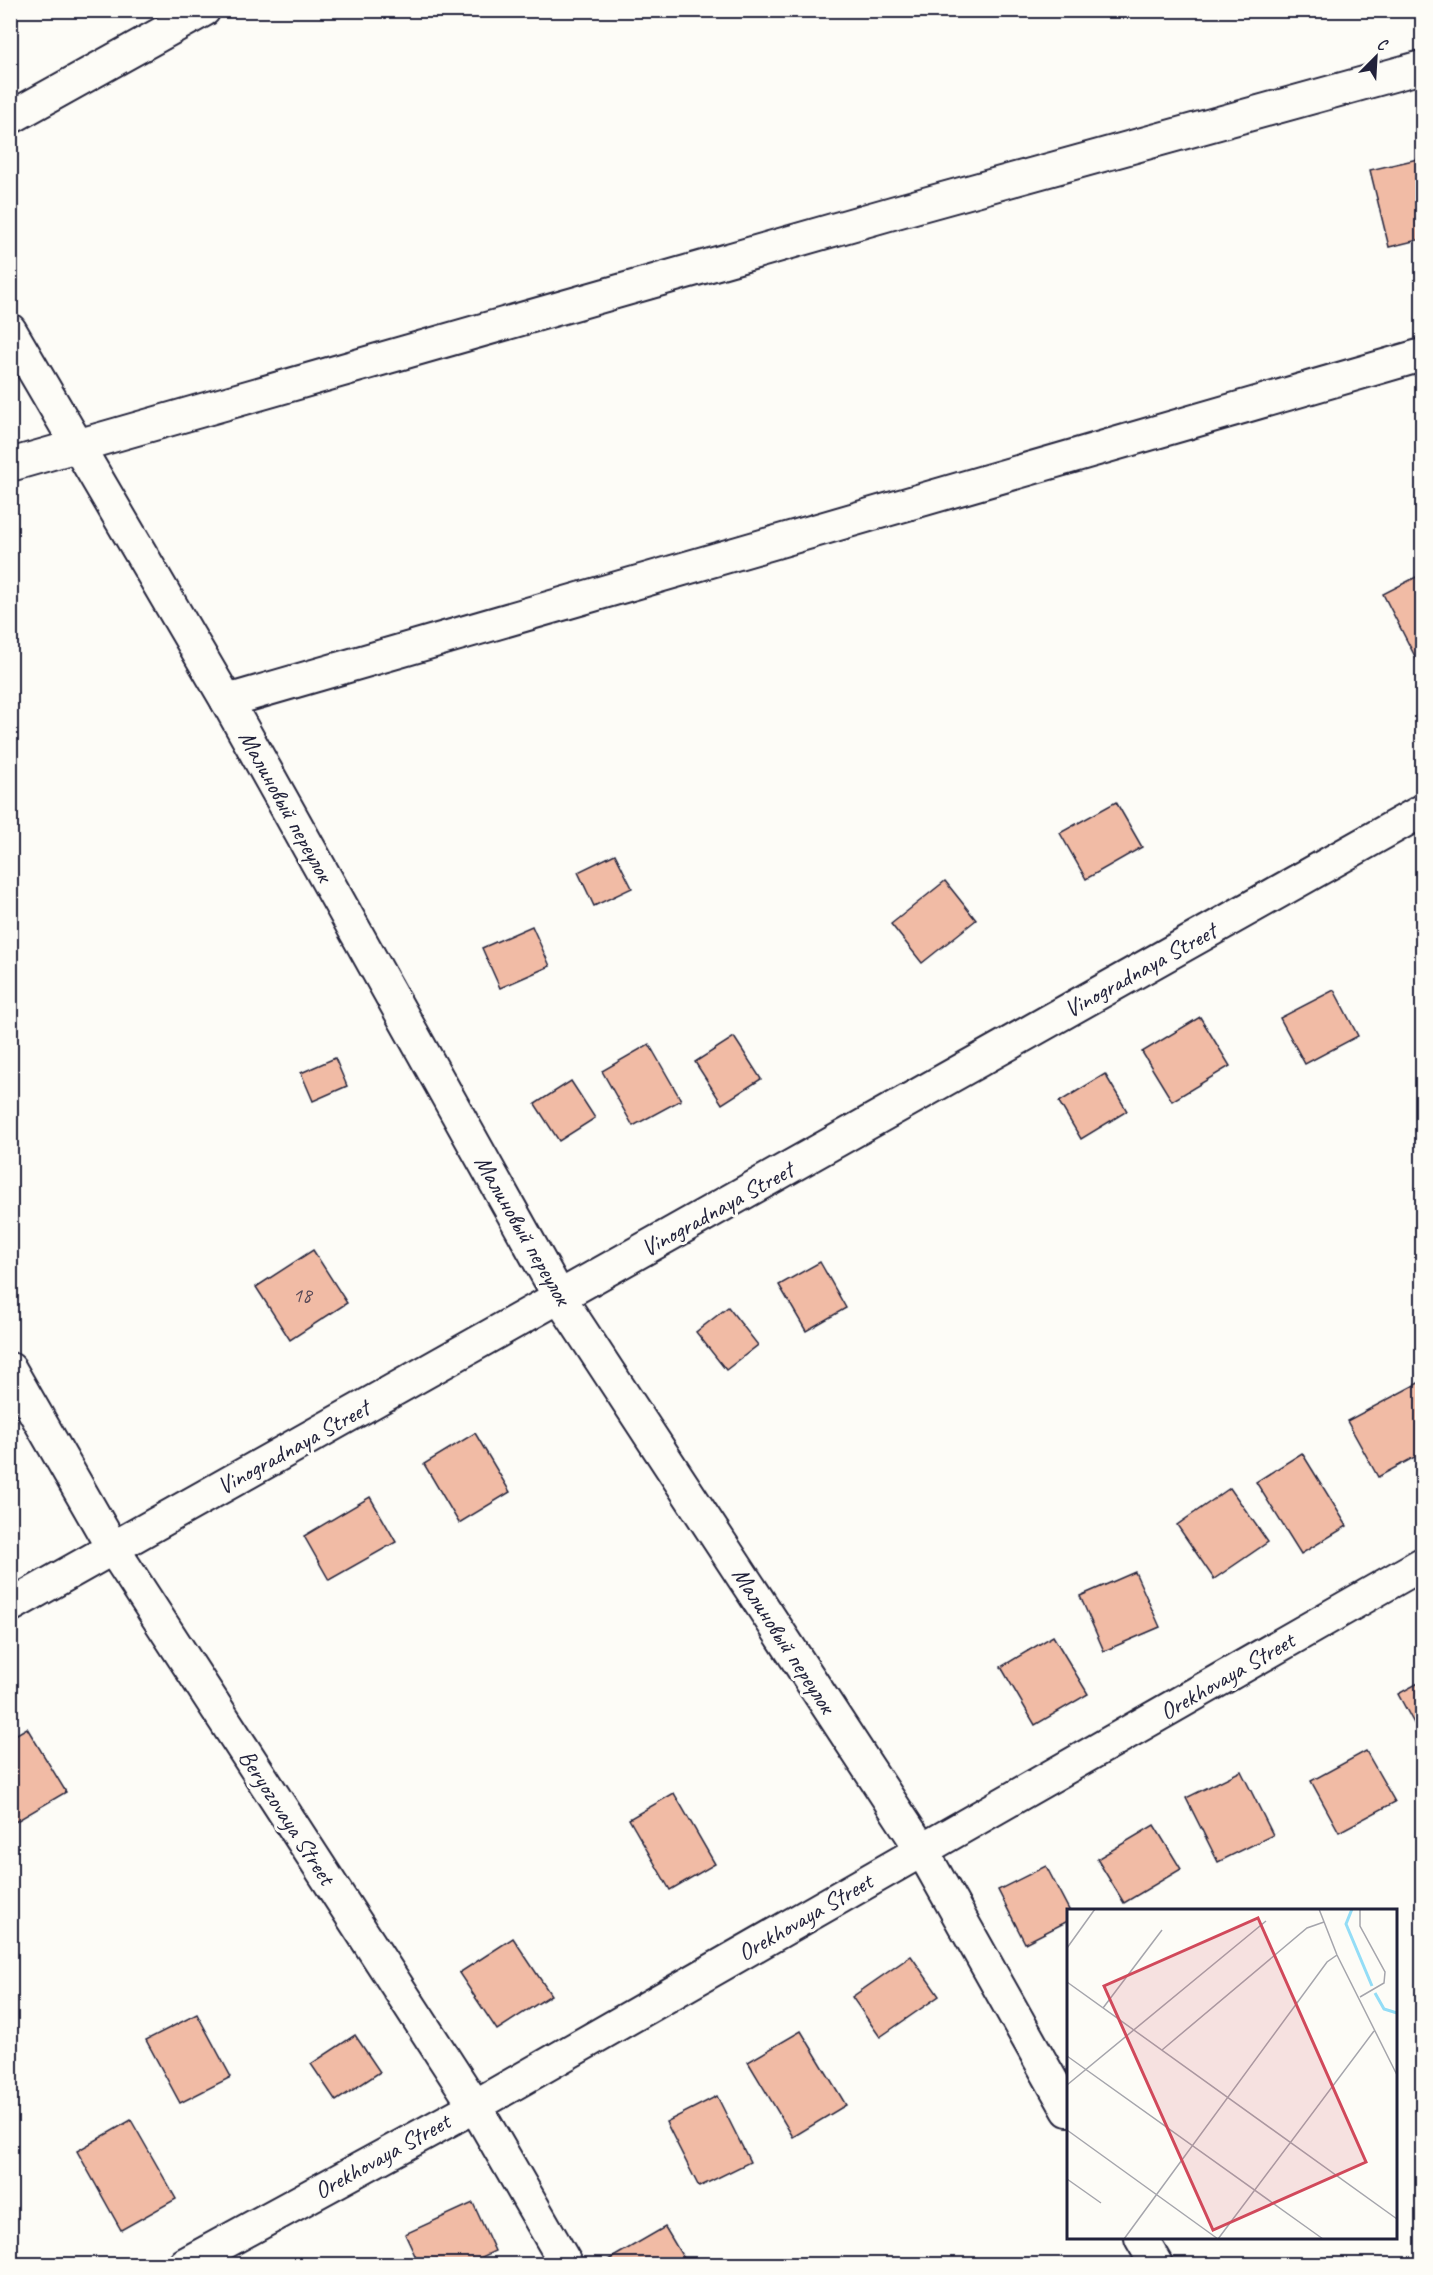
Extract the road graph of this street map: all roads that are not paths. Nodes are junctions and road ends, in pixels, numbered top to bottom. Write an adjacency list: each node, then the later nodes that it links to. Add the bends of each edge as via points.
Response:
1 (204, 10): 3 (street)
2 (1422, 67): 6 (street, via 896,212)
3 (10, 118)
4 (10, 330): 6 (street, Малиновый переулок)
5 (1422, 355): 8 (street)
6 (78, 446): 7 (street); 8 (street, Малиновый переулок)
7 (10, 465)
8 (227, 701): 10 (street, Малиновый переулок)
9 (1422, 811): 10 (street, Vinogradnaya Street)
10 (560, 1298): 12 (street, Vinogradnaya Street); 15 (street, Малиновый переулок)
11 (10, 1369): 12 (street, Beryozovaya Street)
12 (112, 1547): 14 (street, Vinogradnaya Street); 16 (street, Beryozovaya Street)
13 (1422, 1564): 15 (street, Orekhovaya Street)
14 (10, 1606)
15 (922, 1850): 16 (street, Orekhovaya Street); 17 (street, Малиновый переулок)
16 (475, 2106): 19 (street, Orekhovaya Street); 20 (street, Beryozovaya Street)
17 (1067, 2108)
18 (1142, 2239): 21 (street)
19 (185, 2265)
20 (566, 2265)
21 (1156, 2265)

